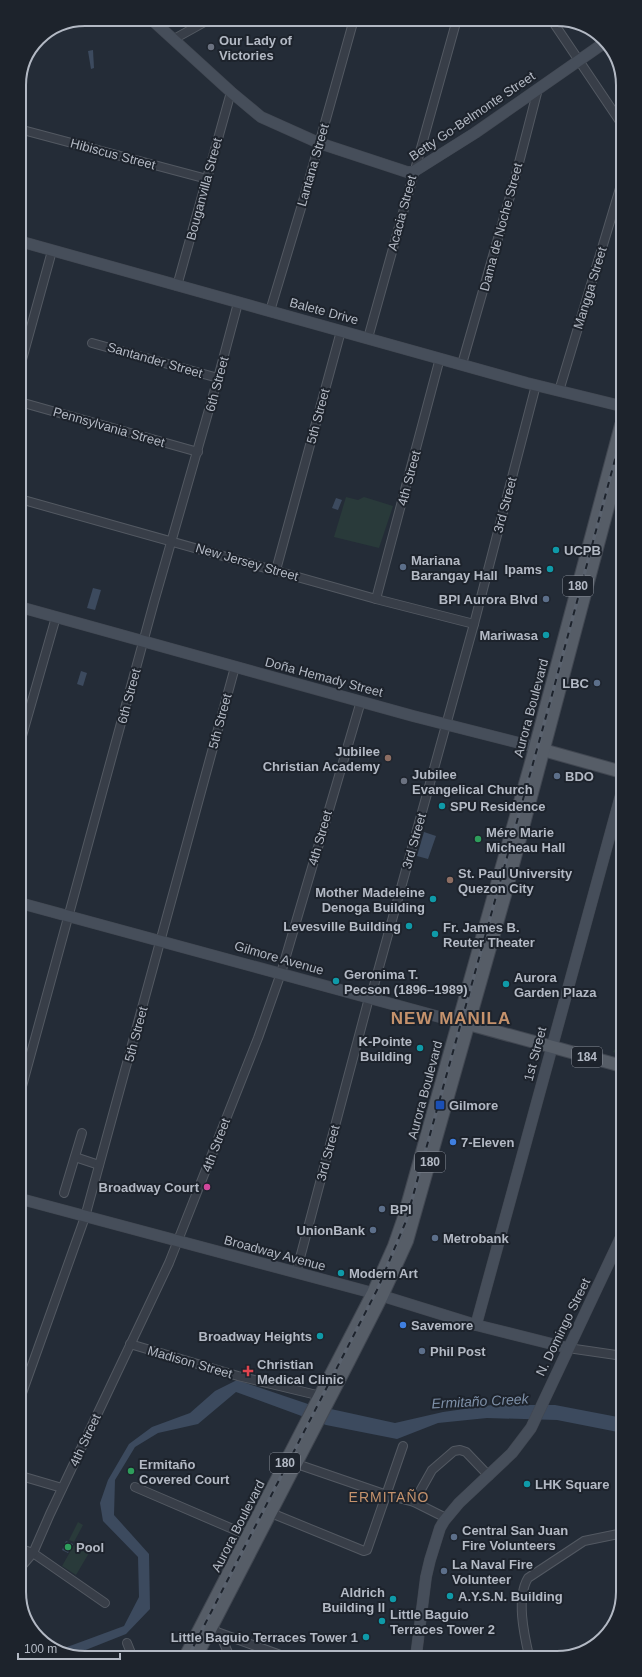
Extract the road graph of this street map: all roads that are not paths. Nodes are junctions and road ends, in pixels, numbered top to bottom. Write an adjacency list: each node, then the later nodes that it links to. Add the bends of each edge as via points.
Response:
1 (159, 26): 6 (street, Betty Go-Belmonte Street)
2 (197, 26): 6 (street)
3 (352, 26): 13 (street, Lantana Street)
4 (455, 26): 14 (street, Acacia Street)
5 (556, 26): 8 (street)
6 (174, 39): 10 (street, Betty Go-Belmonte Street)
7 (601, 45): 8 (street, Betty Go-Belmonte Street)
8 (579, 60): 9 (street, Betty Go-Belmonte Street); 11 (street)
9 (538, 89): 14 (street, Betty Go-Belmonte Street); 27 (street, Dama de Noche Street)
10 (231, 92): 13 (street, Betty Go-Belmonte Street, via 261,117); 15 (street, Bouganvilla Street)
11 (616, 116)
12 (26, 130): 15 (street, Hibiscus Street)
13 (319, 143): 14 (street, Betty Go-Belmonte Street, via 401,171); 21 (street, Lantana Street)
14 (413, 172): 23 (street, Acacia Street)
15 (207, 179): 19 (street, Bouganvilla Street)
16 (616, 202): 30 (street, Mangga Street)
17 (26, 244): 18 (street, Balete Drive)
18 (52, 251): 19 (street, Balete Drive); 25 (street)
19 (177, 286): 20 (street, Balete Drive)
20 (238, 303): 21 (street, Balete Drive); 28 (street, 6th Street)
21 (270, 311): 22 (street, Balete Drive)
22 (341, 331): 23 (street, Balete Drive); 38 (street, 5th Street)
23 (368, 338): 26 (street, Balete Drive)
24 (92, 343): 28 (street, Santander Street)
25 (26, 345)
26 (440, 358): 27 (street, Balete Drive); 39 (street, 4th Street)
27 (462, 364): 29 (street, Balete Drive)
28 (218, 378): 34 (street, 6th Street)
29 (536, 385): 30 (street, Balete Drive); 42 (street, 3rd Street)
30 (559, 391): 32 (street, Balete Drive)
31 (26, 404): 34 (street, Pennsylvania Street)
32 (616, 405)
33 (616, 445): 48 (main road, Aurora Boulevard / 180)
34 (198, 452): 37 (street, 6th Street)
35 (616, 476): 48 (main road, Aurora Boulevard / 180)
36 (26, 501): 37 (street, New Jersey Street)
37 (172, 541): 38 (street, New Jersey Street); 43 (street, 6th Street)
38 (276, 570): 39 (street, New Jersey Street)
39 (376, 598): 42 (street, New Jersey Street)
40 (26, 609): 41 (street, Doña Hemady Street)
41 (56, 617): 43 (street, Doña Hemady Street); 46 (street)
42 (474, 624): 47 (street, 3rd Street)
43 (144, 642): 44 (street, Doña Hemady Street); 52 (street, 6th Street)
44 (235, 667): 45 (street, Doña Hemady Street); 53 (street, 5th Street)
45 (360, 701): 47 (street, Doña Hemady Street); 54 (street, 4th Street)
46 (26, 722)
47 (446, 725): 48 (street, Doña Hemady Street); 55 (street, 3rd Street)
48 (539, 749): 49 (main road, Doña Hemady Street); 56 (main road, Aurora Boulevard / 180)
49 (616, 770)
50 (616, 813): 57 (street, 1st Street)
51 (26, 905): 52 (street, Gilmore Avenue)
52 (68, 916): 53 (street, Gilmore Avenue); 59 (street, 6th Street)
53 (161, 941): 54 (street, Gilmore Avenue); 62 (street, 5th Street)
54 (281, 973): 55 (street, Gilmore Avenue); 66 (street, 4th Street)
55 (369, 998): 56 (street, Gilmore Avenue); 68 (street, 3rd Street)
56 (463, 1023): 57 (main road, Gilmore Avenue / 184); 69 (main road, Aurora Boulevard / 180)
57 (551, 1047): 58 (main road, Gilmore Avenue / 184); 70 (street, 1st Street)
58 (616, 1064)
59 (26, 1071)
60 (82, 1133): 61 (street)
61 (75, 1158): 62 (street); 63 (street)
62 (99, 1165): 65 (street, 5th Street)
63 (64, 1193)
64 (26, 1200): 65 (street, Broadway Avenue)
65 (85, 1217): 66 (street, Broadway Avenue); 74 (street, 5th Street)
66 (178, 1241): 68 (street, Broadway Avenue); 71 (street, 4th Street)
67 (616, 1248): 72 (street, N. Domingo Street)
68 (296, 1273): 69 (street, Broadway Avenue)
69 (378, 1295): 70 (street, Broadway Avenue); 75 (main road, Aurora Boulevard / 180)
70 (476, 1325): 72 (street, Broadway Avenue)
71 (130, 1344): 75 (street, Madison Street); 81 (street, 4th Street)
72 (568, 1348): 73 (street); 78 (street, N. Domingo Street, via 531,1428 512,1453)
73 (616, 1355)
74 (26, 1382)
75 (321, 1402): 77 (main road, Aurora Boulevard / 180)
76 (403, 1446): 82 (street)
77 (291, 1463): 82 (street); 84 (main road, Aurora Boulevard / 180); 87 (main road, Aurora Boulevard / 180)
78 (488, 1476): 83 (street, via 466,1452 454,1451 432,1470); 85 (street, N. Domingo Street, via 458,1503)
79 (26, 1477): 81 (street)
80 (135, 1487): 87 (street)
81 (62, 1488): 89 (street, 4th Street)
82 (387, 1495): 83 (street); 84 (street, via 367,1550 364,1551)
83 (414, 1502): 85 (street)
84 (271, 1513): 91 (main road, Aurora Boulevard / 180)
85 (446, 1518): 102 (street, N. Domingo Street, via 437,1535 430,1560)
86 (616, 1534): 103 (street, via 584,1541 528,1578 524,1585 522,1619)
87 (248, 1536): 91 (main road, Aurora Boulevard / 180)
88 (26, 1551): 89 (street)
89 (33, 1553): 90 (street, 4th Street); 92 (street)
90 (26, 1561)
91 (235, 1573): 93 (main road, Aurora Boulevard / 180)
92 (105, 1603)
93 (210, 1629): 94 (street); 95 (street); 98 (main road, Aurora Boulevard / 180); 99 (main road, Aurora Boulevard / 180)
94 (237, 1638): 95 (street); 101 (street)
95 (224, 1642): 100 (street)
96 (127, 1643): 97 (street)
97 (131, 1651)
98 (190, 1651)
99 (199, 1651)
100 (228, 1651)
101 (271, 1651)
102 (417, 1651)
103 (528, 1651)

